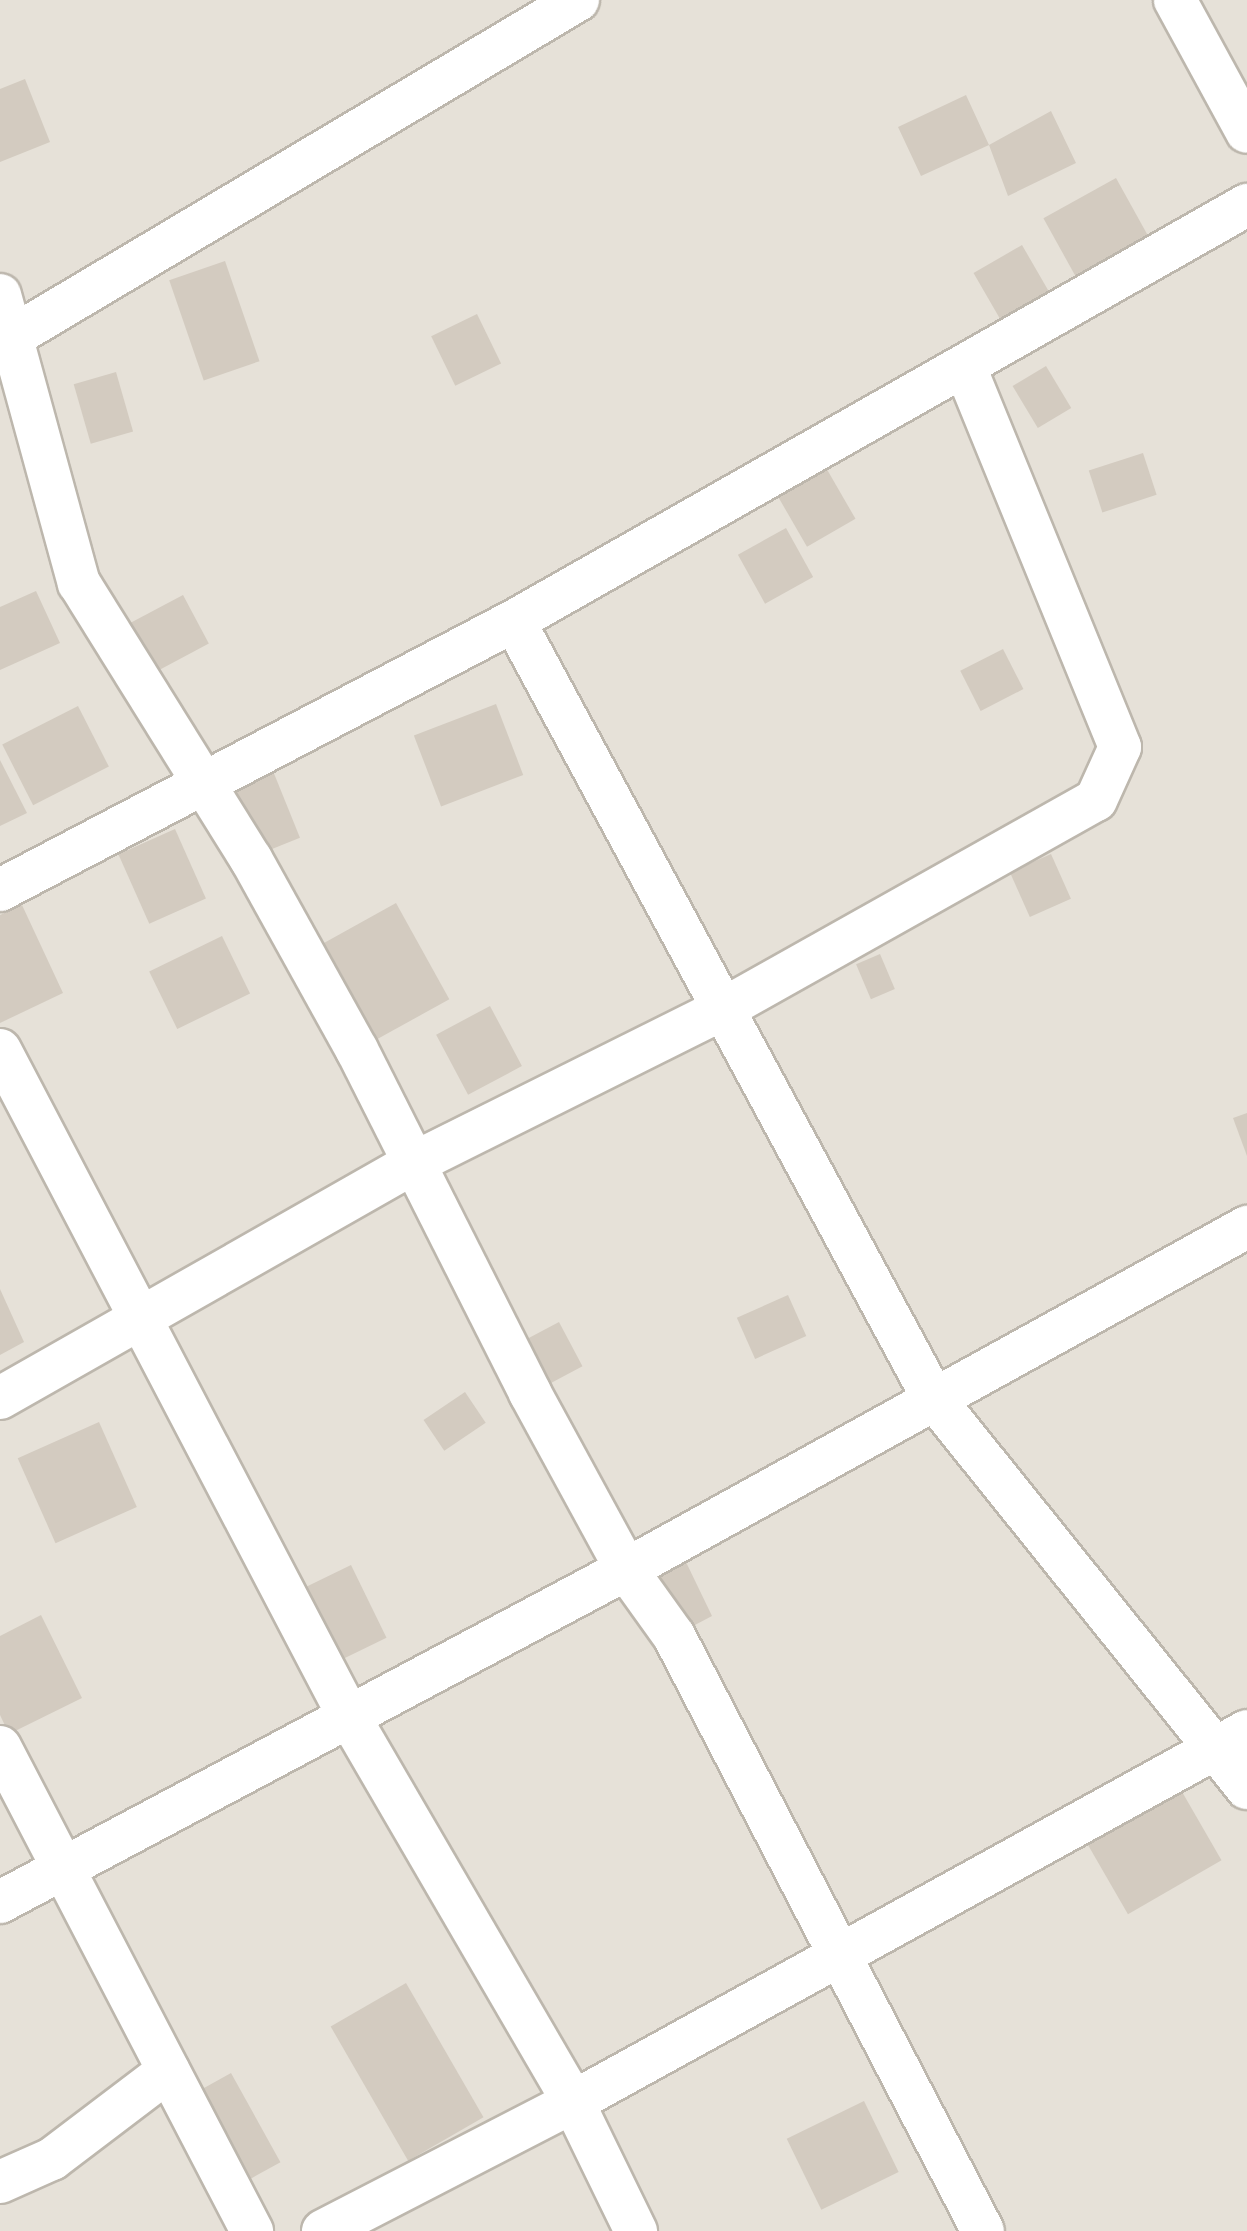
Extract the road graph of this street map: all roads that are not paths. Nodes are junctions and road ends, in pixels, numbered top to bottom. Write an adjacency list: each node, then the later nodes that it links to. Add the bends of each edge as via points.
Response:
1 (578, 0): 6 (street)
2 (1175, 0): 3 (street)
3 (1247, 132)
4 (1247, 204): 7 (street)
5 (0, 295): 6 (street)
6 (10, 338): 9 (street, via 80,583)
7 (966, 368): 8 (street); 11 (street, via 1120,747 1096,800)
8 (514, 621): 9 (street); 11 (street)
9 (201, 782): 10 (street); 13 (street, via 357,1050)
10 (0, 890)
11 (724, 1008): 13 (street); 16 (street)
12 (0, 1050): 15 (street)
13 (410, 1165): 15 (street); 18 (street)
14 (1247, 1227): 16 (street)
15 (141, 1318): 17 (street); 19 (street)
16 (932, 1396): 18 (street); 20 (street)
17 (0, 1398)
18 (626, 1569): 19 (street); 25 (street, via 674,1636)
19 (348, 1712): 23 (street); 27 (street)
20 (1231, 1740): 22 (street); 25 (street)
21 (0, 1747): 23 (street)
22 (1247, 1788)
23 (63, 1868): 24 (street); 26 (street)
24 (0, 1902)
25 (842, 1956): 27 (street); 32 (street)
26 (168, 2071): 28 (street, via 52,2160); 29 (street)
27 (573, 2102): 30 (street); 31 (street)
28 (0, 2182)
29 (252, 2231)
30 (323, 2231)
31 (636, 2231)
32 (983, 2231)

